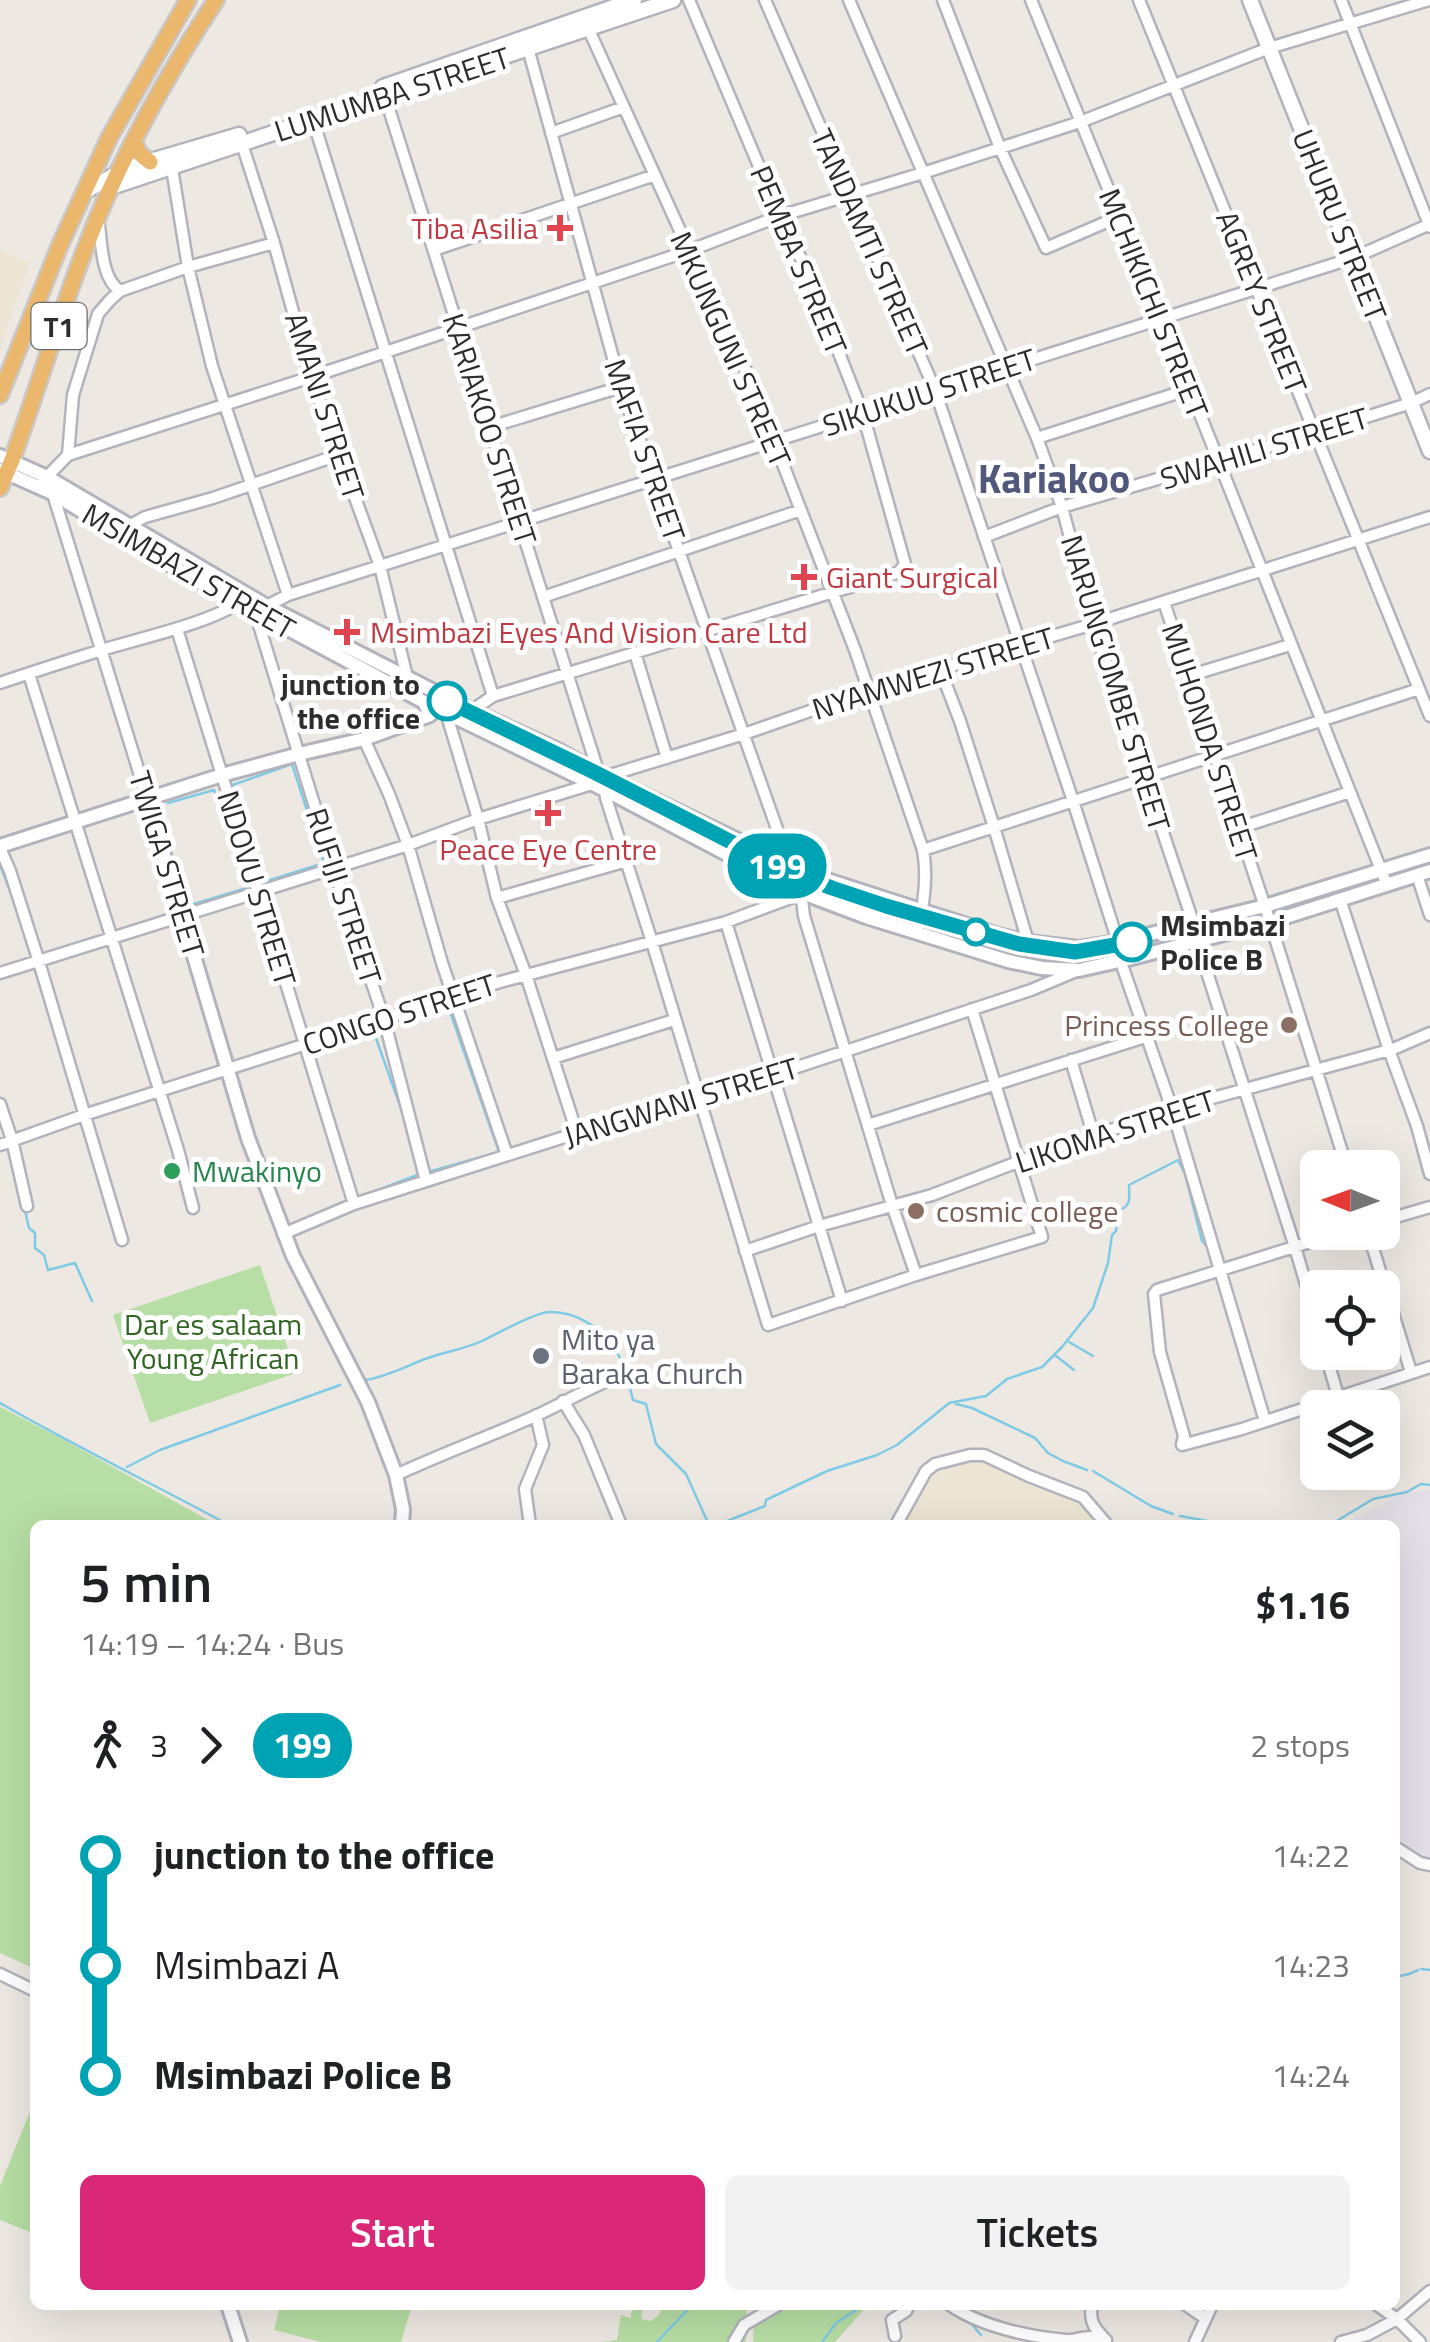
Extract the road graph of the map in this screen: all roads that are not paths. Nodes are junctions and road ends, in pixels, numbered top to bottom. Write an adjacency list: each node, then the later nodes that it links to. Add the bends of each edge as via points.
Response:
1 (188, 0): 33 (highway, T1)
2 (216, 0): 26 (highway, T1)
3 (580, 0): 15 (main road, MKUNGUNI STREET)
4 (634, 0): 15 (main road, LUMUMBA STREET)
5 (673, 0): 15 (main road, LUMUMBA STREET)
6 (689, 0): 36 (street, PEMBA STREET)
7 (765, 0): 34 (street, TANDAMTI STREET)
8 (849, 0): 30 (street, NARUNG'OMBE STREET)
9 (943, 0): 27 (street)
10 (1031, 0): 23 (street, MCHIKICHI STREET)
11 (1139, 0): 19 (street, AGREY STREET)
12 (1250, 0): 18 (main road, UHURU STREET)
13 (1341, 0): 16 (street)
14 (1429, 0): 16 (street)
15 (587, 22): 17 (main road, LUMUMBA STREET); 20 (main road, LUMUMBA STREET); 21 (street, MKUNGUNI STREET)
16 (1349, 24): 18 (street); 39 (street)
17 (528, 48): 20 (main road, LUMUMBA STREET); 24 (street, MAFIA STREET)
18 (1269, 48): 19 (street); 43 (main road, UHURU STREET)
19 (1174, 86): 23 (street); 46 (street, AGREY STREET)
20 (384, 92): 22 (main road, LUMUMBA STREET); 25 (main road, LUMUMBA STREET); 41 (street, KARIAKOO STREET)
21 (624, 107): 24 (street); 31 (street, MKUNGUNI STREET)
22 (313, 120): 25 (main road, LUMUMBA STREET); 50 (street)
23 (1080, 122): 27 (street); 37 (street, MCHIKICHI STREET)
24 (551, 133): 35 (street, MAFIA STREET)
25 (241, 139): 29 (main road, LUMUMBA STREET); 40 (street, AMANI STREET)
26 (134, 142): 28 (highway); 32 (highway, T1)
27 (1000, 148): 30 (street); 37 (street, via 1046,248)
28 (150, 162): 29 (main road, LUMUMBA STREET); 32 (main road, LUMUMBA STREET)
29 (171, 162): 32 (main road, LUMUMBA STREET); 44 (street)
30 (923, 173): 34 (street); 51 (street, NARUNG'OMBE STREET)
31 (654, 175): 35 (street); 42 (street, MKUNGUNI STREET)
32 (115, 179): 33 (main road, LUMUMBA STREET); 38 (highway, T1)
33 (86, 191): 57 (highway, T1)
34 (851, 194): 36 (street); 55 (street, TANDAMTI STREET)
35 (571, 204): 41 (street); 45 (street, MAFIA STREET)
36 (780, 216): 42 (street); 60 (street, PEMBA STREET)
37 (1118, 217): 48 (street, MCHIKICHI STREET)
38 (98, 218): 47 (street, via 107,274); 69 (highway, T1)
39 (1430, 226): 43 (street, SIKUKUU STREET)
40 (274, 243): 44 (street); 52 (street, AMANI STREET)
41 (434, 250): 49 (street, KARIAKOO STREET)
42 (688, 250): 45 (street); 64 (street, MKUNGUNI STREET)
43 (1353, 258): 46 (street, SIKUKUU STREET); 58 (main road, UHURU STREET)
44 (188, 267): 47 (street); 59 (street)
45 (592, 282): 49 (street); 53 (street, MAFIA STREET)
46 (1256, 288): 48 (street, SIKUKUU STREET); 62 (street, AGREY STREET)
47 (120, 290): 66 (street, via 98,314 73,395)
48 (1159, 319): 51 (street, SIKUKUU STREET); 54 (street, MCHIKICHI STREET)
49 (458, 327): 50 (street); 61 (street, KARIAKOO STREET)
50 (386, 351): 52 (street); 81 (street)
51 (1006, 368): 55 (street, SIKUKUU STREET); 63 (street, NARUNG'OMBE STREET)
52 (311, 377): 59 (street); 67 (street, AMANI STREET)
53 (621, 387): 61 (street); 70 (street, MAFIA STREET)
54 (1190, 389): 63 (street); 68 (street, MCHIKICHI STREET)
55 (934, 390): 60 (street, SIKUKUU STREET); 79 (street, TANDAMTI STREET)
56 (1430, 394): 58 (street, SWAHILI STREET)
57 (0, 395)
58 (1411, 403): 62 (street, SWAHILI STREET); 65 (main road, UHURU STREET)
59 (225, 404): 66 (street); 71 (street)
60 (863, 414): 64 (street, SIKUKUU STREET); 85 (street, PEMBA STREET, via 906,564 899,572)
61 (490, 427): 77 (street, KARIAKOO STREET)
62 (1316, 434): 68 (street, SWAHILI STREET); 80 (street, AGREY STREET)
63 (1037, 438): 74 (street, NARUNG'OMBE STREET)
64 (774, 441): 70 (street, SIKUKUU STREET); 75 (street, MKUNGUNI STREET)
65 (1430, 451)
66 (68, 455): 72 (street)
67 (338, 455): 71 (street); 83 (street, AMANI STREET)
68 (1219, 463): 74 (street, SWAHILI STREET); 84 (street, MCHIKICHI STREET)
69 (5, 465): 72 (street, MSIMBAZI STREET); 73 (highway, T1)
70 (654, 479): 77 (street, SIKUKUU STREET); 82 (street, MAFIA STREET)
71 (251, 483): 78 (street); 86 (street)
72 (46, 485): 78 (street, MSIMBAZI STREET); 96 (street, TWIGA STREET)
73 (0, 488)
74 (1062, 507): 79 (street, SWAHILI STREET); 91 (street, NARUNG'OMBE STREET)
75 (800, 510): 82 (street); 85 (street, MKUNGUNI STREET)
76 (1430, 517): 80 (street, NYAMWEZI STREET)
77 (520, 521): 81 (street, SIKUKUU STREET); 87 (street, KARIAKOO STREET)
78 (124, 529): 88 (street, MSIMBAZI STREET)
79 (984, 536): 94 (street, TANDAMTI STREET)
80 (1359, 541): 84 (street, NYAMWEZI STREET); 104 (street, AGREY STREET)
81 (446, 545): 83 (street, SIKUKUU STREET); 106 (street)
82 (679, 551): 87 (street); 93 (street, MAFIA STREET)
83 (380, 566): 86 (street, SIKUKUU STREET); 101 (street, AMANI STREET)
84 (1261, 572): 89 (street, NYAMWEZI STREET); 95 (street, MCHIKICHI STREET)
85 (832, 591): 93 (street); 105 (street, MKUNGUNI STREET)
86 (288, 594): 90 (street, SIKUKUU STREET)
87 (544, 597): 100 (street, KARIAKOO STREET)
88 (242, 598): 90 (street, MSIMBAZI STREET); 92 (street)
89 (1164, 602): 91 (street, NYAMWEZI STREET); 102 (street, MUHONDA STREET)
90 (260, 609): 101 (street, MSIMBAZI STREET); 107 (street, MSIMBAZI STREET); 114 (street, RUFIJI STREET)
91 (1092, 624): 94 (street, NYAMWEZI STREET); 118 (street, NARUNG'OMBE STREET)
92 (177, 629): 96 (street); 117 (street, NDOVU STREET)
93 (707, 630): 97 (street); 112 (street, MAFIA STREET)
94 (1020, 645): 98 (street, NYAMWEZI STREET); 122 (street, TANDAMTI STREET)
95 (1290, 645): 102 (street); 111 (street, MCHIKICHI STREET)
96 (102, 650): 99 (street); 121 (street, TWIGA STREET)
97 (635, 653): 100 (street); 116 (street)
98 (940, 669): 105 (street, NYAMWEZI STREET); 125 (street)
99 (30, 674): 103 (street); 124 (street)
100 (568, 674): 106 (street); 119 (street, KARIAKOO STREET)
101 (407, 676): 108 (street, MSIMBAZI STREET)
102 (1188, 676): 115 (street, MUHONDA STREET)
103 (0, 683)
104 (1419, 688): 109 (street, AGREY STREET); 111 (street)
105 (870, 690): 112 (street, NYAMWEZI STREET); 129 (street, MKUNGUNI STREET)
106 (494, 696): 110 (street)
107 (424, 702): 108 (street, MSIMBAZI STREET); 113 (street, via 430,715)
108 (449, 706): 110 (street, MSIMBAZI STREET); 123 (street)
109 (1430, 716)
110 (470, 717): 119 (street, MSIMBAZI STREET)
111 (1321, 720): 115 (street); 120 (street, MCHIKICHI STREET)
112 (744, 734): 116 (street, NYAMWEZI STREET); 132 (street, MAFIA STREET)
113 (364, 740): 114 (street); 127 (street)
114 (299, 754): 117 (street); 133 (street, RUFIJI STREET)
115 (1215, 755): 118 (street); 126 (street, MUHONDA STREET)
116 (667, 758): 119 (street, NYAMWEZI STREET)
117 (222, 775): 121 (street); 138 (street, NDOVU STREET)
118 (1144, 778): 122 (street); 147 (street, NARUNG'OMBE STREET)
119 (601, 780): 123 (street, NYAMWEZI STREET); 131 (street, KARIAKOO STREET); 132 (street, MSIMBAZI STREET); 137 (street, MSIMBAZI STREET)
120 (1350, 792): 126 (street); 134 (street, MCHIKICHI STREET)
121 (147, 798): 124 (street); 143 (street, TWIGA STREET)
122 (1073, 801): 125 (street); 152 (street, TANDAMTI STREET)
123 (478, 819): 127 (street, NYAMWEZI STREET); 139 (street)
124 (75, 822): 128 (street); 149 (street)
125 (994, 827): 129 (street); 151 (street)
126 (1239, 828): 141 (street, MUHONDA STREET)
127 (408, 845): 133 (street, NYAMWEZI STREET); 159 (street)
128 (0, 847): 154 (street)
129 (923, 850): 142 (street, MKUNGUNI STREET)
130 (1430, 855): 134 (street, MSIMBAZI STREET)
131 (627, 861): 139 (street); 150 (street, KARIAKOO STREET)
132 (795, 866): 137 (street, MAFIA STREET); 142 (street, MSIMBAZI STREET)
133 (334, 869): 138 (street, NYAMWEZI STREET); 161 (street, RUFIJI STREET)
134 (1381, 871): 136 (street, MCHIKICHI STREET); 141 (street, MSIMBAZI STREET)
135 (1424, 873): 136 (street, MSIMBAZI STREET); 144 (street)
136 (1387, 885): 140 (street, MSIMBAZI STREET)
137 (799, 891): 145 (street, CONGO STREET); 148 (street, MSIMBAZI STREET); 167 (street)
138 (258, 893): 143 (street, NYAMWEZI STREET); 165 (street, NDOVU STREET)
139 (498, 898): 158 (street)
140 (1340, 899): 146 (street, MSIMBAZI STREET); 166 (street)
141 (1265, 906): 146 (street, MUHONDA STREET); 147 (street, MSIMBAZI STREET)
142 (922, 910): 148 (street, MKUNGUNI STREET); 151 (street, MSIMBAZI STREET)
143 (183, 915): 149 (street, NYAMWEZI STREET); 170 (street, TWIGA STREET)
144 (1430, 916)
145 (726, 922): 150 (street, CONGO STREET); 172 (street)
146 (1270, 922): 156 (street, MSIMBAZI STREET); 171 (street, MUHONDA STREET)
147 (1194, 925): 152 (street, MSIMBAZI STREET)
148 (917, 932): 156 (street, MSIMBAZI STREET, via 1008,961)
149 (110, 938): 154 (street, NYAMWEZI STREET); 175 (street)
150 (652, 942): 158 (street, CONGO STREET); 162 (street, KARIAKOO STREET)
151 (1028, 942): 152 (street, MSIMBAZI STREET, via 1079,948)
152 (1118, 942)
153 (1198, 944): 174 (street)
154 (39, 962): 157 (street, NYAMWEZI STREET); 179 (street)
155 (1123, 968): 164 (street)
156 (1079, 970): 160 (street, JANGWANI STREET)
157 (0, 972)
158 (526, 975): 159 (street, CONGO STREET); 168 (street)
159 (454, 997): 161 (street, CONGO STREET); 186 (street)
160 (972, 1009): 167 (street, JANGWANI STREET); 173 (street)
161 (384, 1019): 165 (street, CONGO STREET); 189 (street, RUFIJI STREET)
162 (674, 1020): 168 (street); 176 (street, KARIAKOO STREET)
163 (1430, 1033): 166 (street, LIKOMA STREET)
164 (1145, 1037): 169 (street); 178 (street)
165 (306, 1044): 170 (street, CONGO STREET); 190 (street, NDOVU STREET)
166 (1388, 1050): 171 (street, LIKOMA STREET); 188 (street)
167 (846, 1051): 172 (street, JANGWANI STREET); 180 (street)
168 (553, 1058): 181 (street)
169 (1071, 1060): 173 (street); 182 (street)
170 (228, 1069): 175 (street, CONGO STREET); 197 (street, TWIGA STREET)
171 (1316, 1070): 174 (street, LIKOMA STREET); 185 (street, MUHONDA STREET)
172 (773, 1075): 176 (street, JANGWANI STREET); 196 (street)
173 (996, 1084): 180 (street); 187 (street)
174 (1244, 1089): 178 (street, LIKOMA STREET); 200 (street)
175 (159, 1092): 179 (street, CONGO STREET); 194 (street)
176 (699, 1099): 181 (street, JANGWANI STREET); 202 (street, KARIAKOO STREET)
177 (0, 1104): 183 (street)
178 (1172, 1109): 182 (street, LIKOMA STREET); 203 (street)
179 (84, 1115): 183 (street, CONGO STREET); 198 (street)
180 (868, 1125): 191 (street)
181 (577, 1133): 186 (street, JANGWANI STREET)
182 (1094, 1137): 187 (street, LIKOMA STREET)
183 (12, 1140): 184 (street, CONGO STREET); 192 (street)
184 (0, 1145)
185 (1341, 1150)
186 (506, 1156): 189 (street, JANGWANI STREET)
187 (1020, 1161): 191 (street, LIKOMA STREET); 205 (street, via 1042,1236)
188 (1430, 1174)
189 (426, 1181): 190 (street, JANGWANI STREET)
190 (354, 1204): 197 (street, JANGWANI STREET)
191 (892, 1205): 196 (street, LIKOMA STREET); 205 (street)
192 (27, 1206)
193 (1430, 1207): 195 (street)
194 (193, 1208)
195 (1400, 1215)
196 (819, 1226): 202 (street, LIKOMA STREET); 206 (street)
197 (283, 1234): 215 (street, TWIGA STREET, via 368,1402)
198 (122, 1240)
199 (1300, 1245): 200 (street)
200 (1295, 1246): 203 (street); 204 (street)
201 (1374, 1250): 208 (street)
202 (745, 1251): 206 (street, KARIAKOO STREET, via 768,1325)
203 (1218, 1269): 214 (street); 214 (street, via 1154,1294 1182,1445)
204 (1302, 1270)
205 (916, 1275): 206 (street)
206 (842, 1301)
207 (1430, 1367): 208 (street)
208 (1412, 1372): 210 (street)
209 (625, 1374): 211 (street)
210 (1356, 1390)
211 (563, 1400): 213 (street); 218 (street)
212 (1300, 1409): 214 (street)
213 (536, 1416): 215 (street); 217 (street, via 543,1446 525,1488)
214 (1265, 1421)
215 (396, 1475): 216 (street, TWIGA STREET)
216 (402, 1520)
217 (529, 1520)
218 (620, 1520)
219 (899, 1520): 220 (street, via 926,1471 970,1454 1083,1497)
220 (1103, 1520)
221 (1400, 1850): 222 (street)
222 (1430, 1865)
223 (0, 1974): 224 (street)
224 (30, 1989)
225 (1430, 2292): 235 (street)
226 (230, 2310): 238 (street)
227 (770, 2310): 239 (street, via 744,2326)
228 (907, 2310): 236 (street, via 892,2320)
229 (958, 2310): 237 (street, via 1030,2336)
230 (1091, 2310): 237 (street, via 1093,2327)
231 (1194, 2310): 234 (street)
232 (1210, 2310): 234 (street)
233 (1384, 2310): 235 (street)
234 (1206, 2318): 240 (street)
235 (1397, 2319): 241 (street); 242 (street)
236 (895, 2336)
237 (1108, 2341)
238 (240, 2342)
239 (736, 2342)
240 (1195, 2342)
241 (1341, 2342)
242 (1420, 2342)

